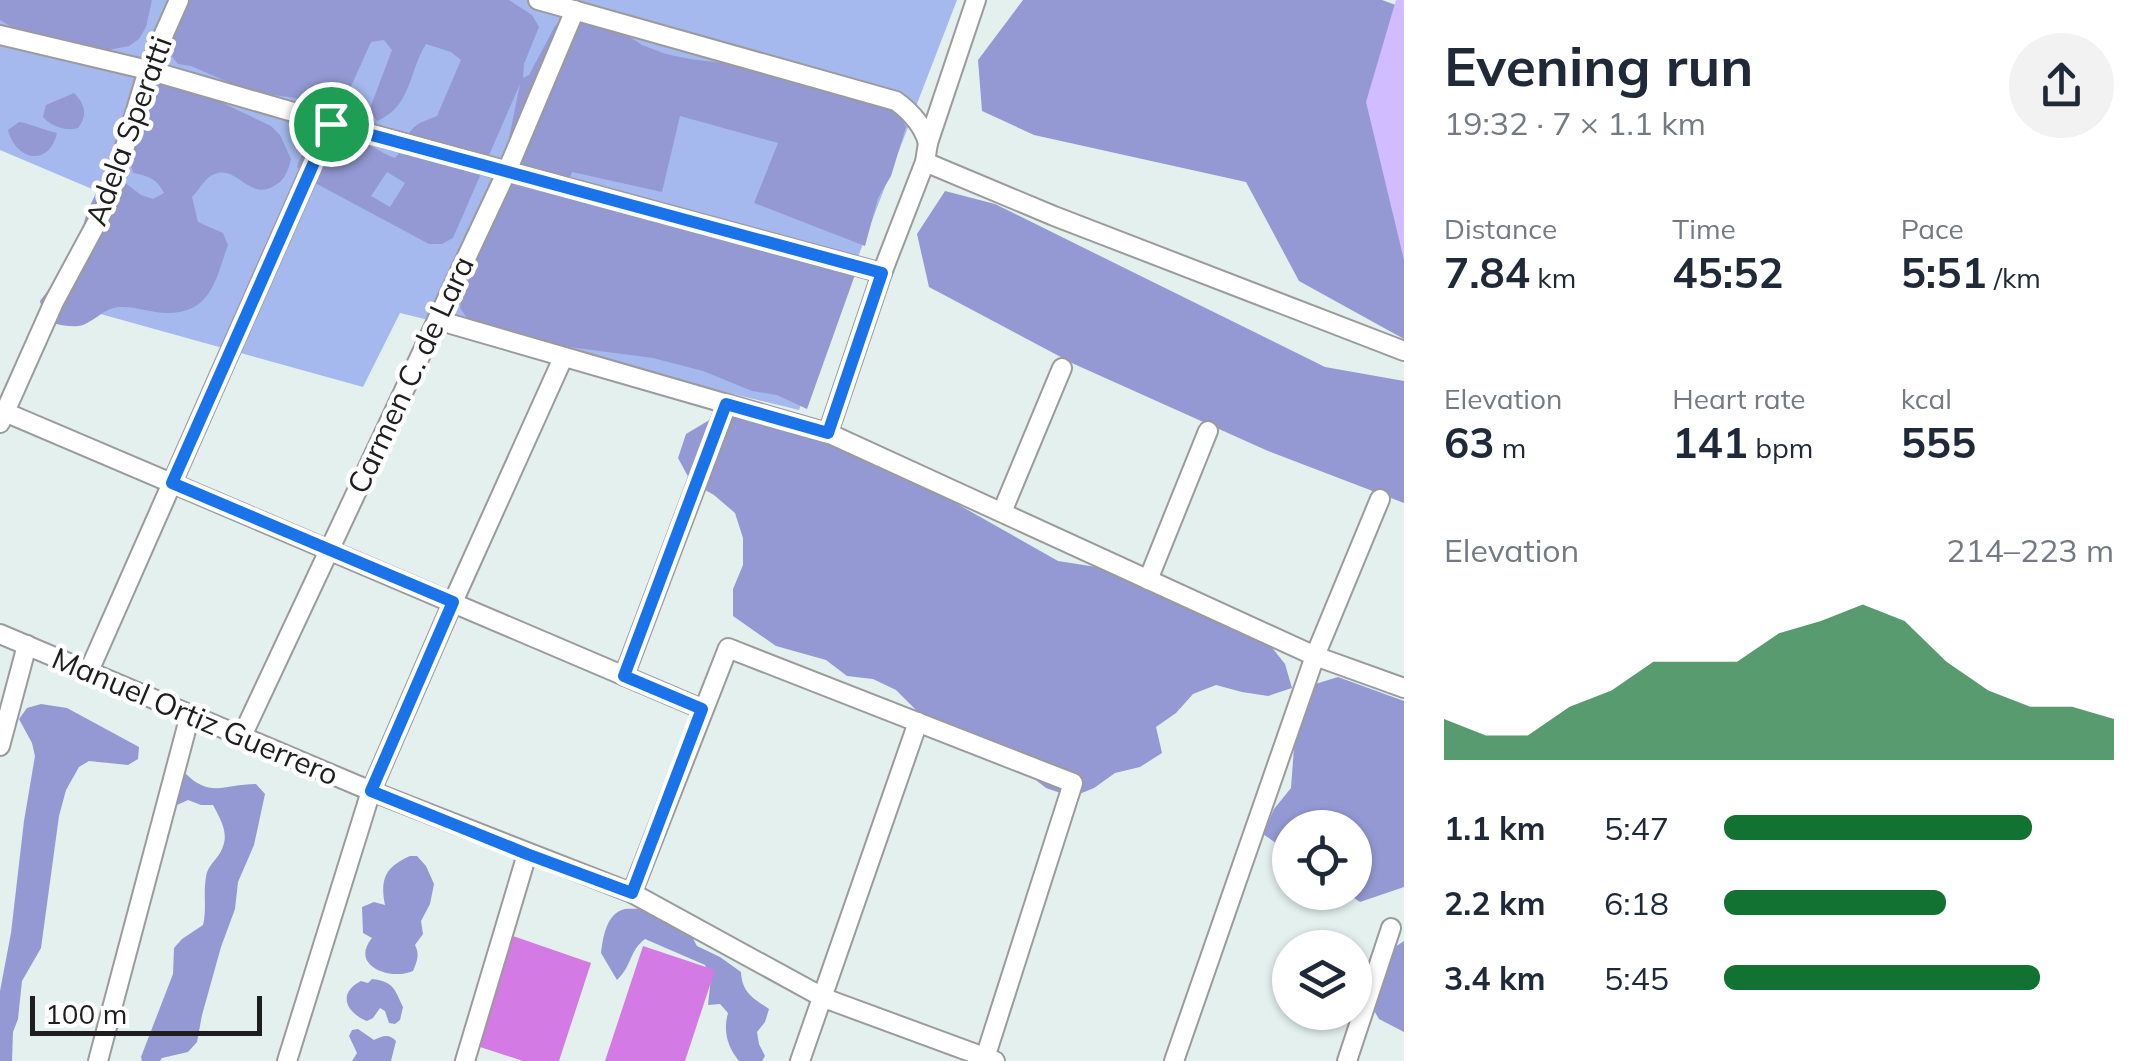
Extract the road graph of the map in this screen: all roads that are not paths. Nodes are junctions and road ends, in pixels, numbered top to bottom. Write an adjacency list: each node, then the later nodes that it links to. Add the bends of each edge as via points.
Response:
1 (178, 0): 6 (street, Adela Speratti)
2 (538, 0): 4 (street)
3 (976, 0): 8 (street)
4 (583, 8): 8 (street, via 896,101 925,133); 9 (street, Carmen C. de Lara)
5 (0, 36): 6 (street)
6 (148, 70): 7 (street); 16 (street, Adela Speratti, via 109,200)
7 (331, 124): 9 (street); 19 (street)
8 (926, 152): 10 (street); 12 (street, via 1054,216)
9 (507, 171): 10 (street); 11 (street, Carmen C. de Lara)
10 (882, 273): 18 (street)
11 (437, 320): 13 (street); 22 (street, Carmen C. de Lara)
12 (1404, 351)
13 (563, 358): 15 (street); 24 (street)
14 (1062, 368): 21 (street)
15 (726, 404): 18 (street); 29 (street)
16 (2, 415): 19 (street)
17 (1208, 431): 23 (street)
18 (828, 433): 21 (street)
19 (172, 483): 22 (street); 28 (street)
20 (1380, 499): 27 (street)
21 (1002, 512): 23 (street)
22 (329, 550): 24 (street); 34 (street, Carmen C. de Lara)
23 (1148, 580): 27 (street)
24 (453, 602): 29 (street); 36 (street)
25 (0, 634): 26 (street, Manuel Ortiz Guerrero)
26 (27, 646): 28 (street, Manuel Ortiz Guerrero); 35 (street)
27 (1315, 656): 30 (street); 46 (street)
28 (89, 672): 32 (street, Manuel Ortiz Guerrero)
29 (624, 676): 31 (street)
30 (1404, 688)
31 (702, 709): 33 (street, via 728,648); 38 (street)
32 (190, 714): 34 (street, Manuel Ortiz Guerrero); 42 (street)
33 (918, 722): 40 (street); 41 (street, via 1073,784)
34 (242, 736): 36 (street, Manuel Ortiz Guerrero)
35 (0, 746)
36 (371, 791): 37 (street, Manuel Ortiz Guerrero); 43 (street)
37 (527, 854): 38 (street, Manuel Ortiz Guerrero); 44 (street)
38 (632, 893): 40 (street, Manuel Ortiz Guerrero)
39 (1390, 928): 47 (street)
40 (824, 998): 41 (street, Manuel Ortiz Guerrero); 45 (street)
41 (988, 1060)
42 (98, 1061)
43 (286, 1061)
44 (465, 1061)
45 (800, 1061)
46 (1174, 1061)
47 (1347, 1061)

